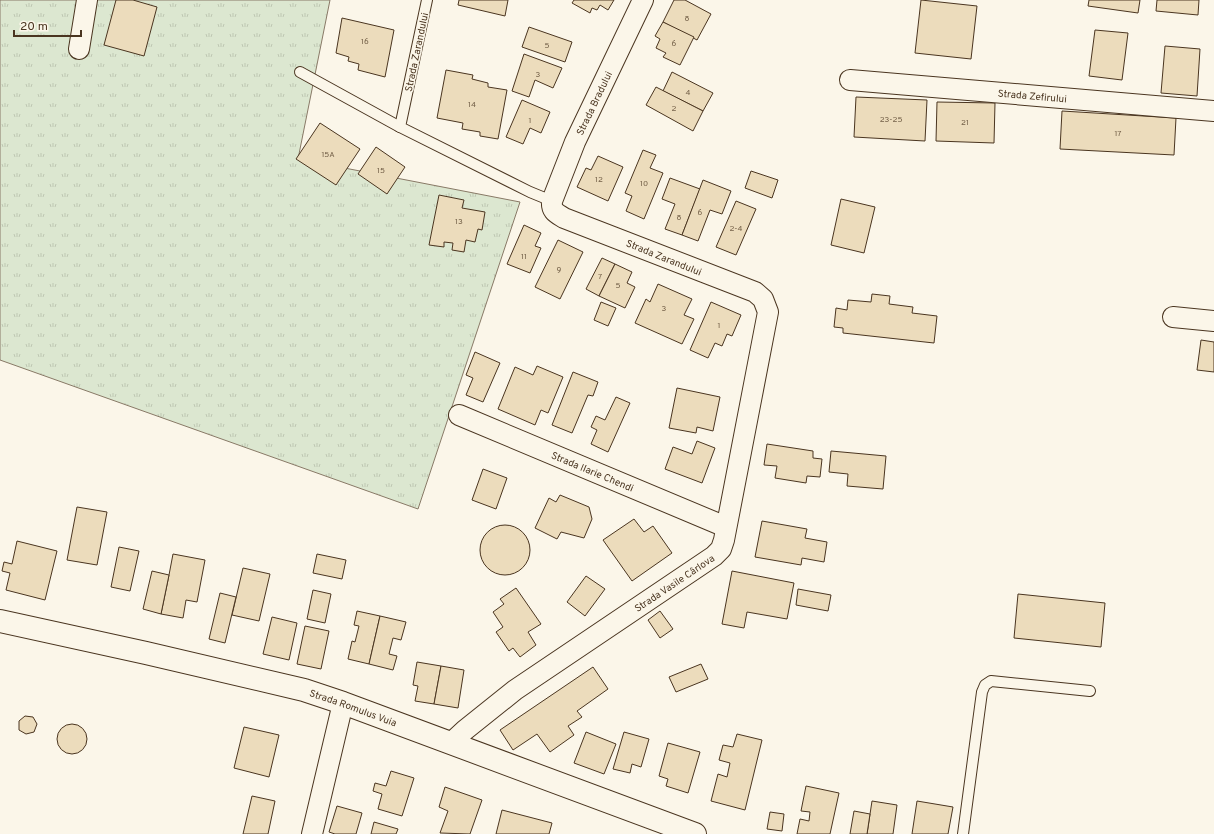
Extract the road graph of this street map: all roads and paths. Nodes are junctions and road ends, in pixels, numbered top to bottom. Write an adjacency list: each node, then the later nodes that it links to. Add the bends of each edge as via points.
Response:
1 (87, 0): 4 (street)
2 (427, 0): 8 (lane, Strada Zarandului)
3 (643, 0): 9 (street, Strada Bradului, via 575,142)
4 (79, 49)
5 (300, 72): 8 (lane, Strada Zarandului)
6 (850, 80): 7 (street, Strada Zefirului)
7 (1214, 111)
8 (400, 127): 9 (lane, Strada Zarandului)
9 (552, 205): 10 (street, Strada Zarandului, via 564,218 755,292 763,299)
10 (768, 312): 14 (street, Strada Vasile Cârlova)
11 (1173, 317): 12 (street)
12 (1214, 321)
13 (459, 415): 14 (street, Strada Ilarie Chendi)
14 (726, 527): 18 (street, Strada Vasile Cârlova, via 721,550 714,556 516,690)
15 (0, 621): 17 (street, Strada Romulus Vuia, via 296,688)
16 (1090, 691): 21 (lane, via 991,681 984,685)
17 (343, 703): 18 (street, Strada Romulus Vuia); 19 (street)
18 (451, 743): 20 (street, Strada Romulus Vuia)
19 (312, 834)
20 (695, 834)
21 (963, 834)

